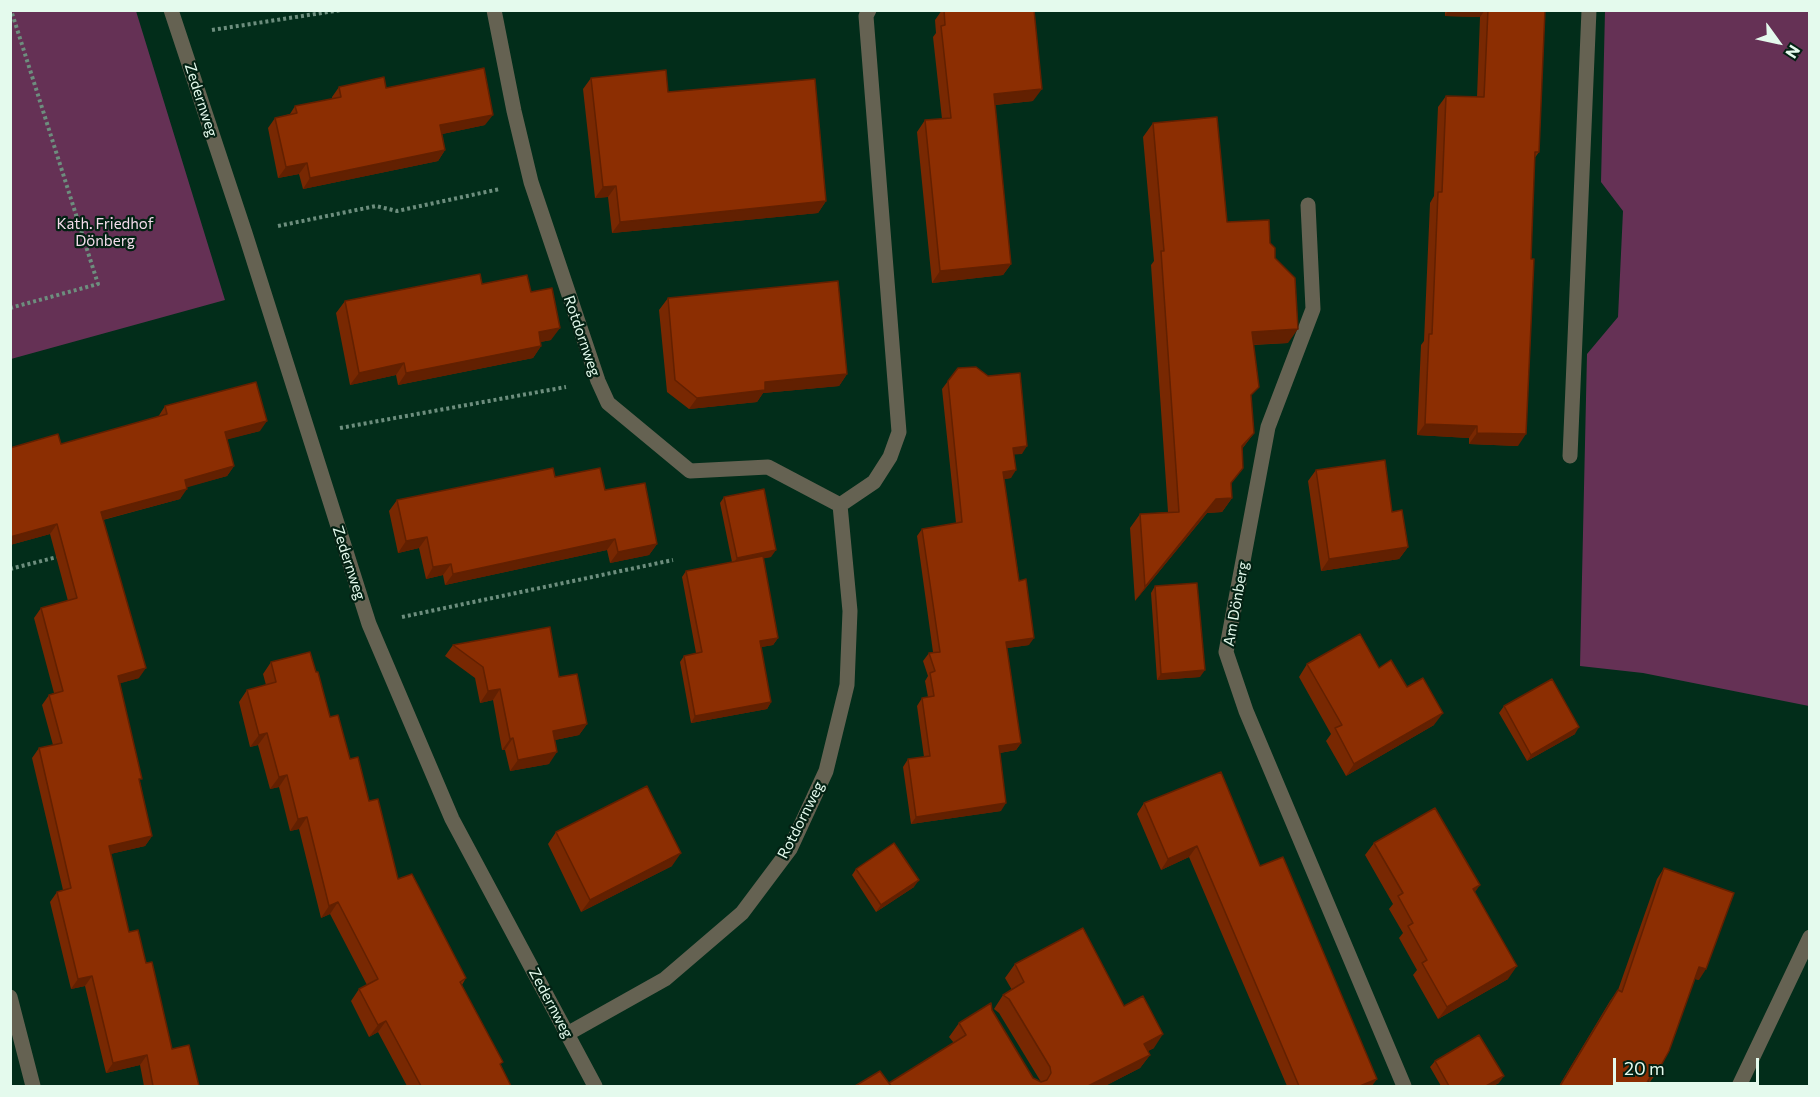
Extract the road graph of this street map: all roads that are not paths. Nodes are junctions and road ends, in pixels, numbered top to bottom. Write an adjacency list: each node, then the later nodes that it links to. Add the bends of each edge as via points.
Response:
1 (171, 10): 10 (street, Zedernweg, via 369,624 452,819)
2 (494, 10): 7 (street, Rotdornweg, via 531,182 608,403 690,471 768,467)
3 (869, 10): 7 (street, via 866,16 899,432 890,457 874,482)
4 (1589, 10): 6 (street)
5 (1308, 205): 13 (street, Am Dönberg, via 1313,309 1268,426 1226,652 1246,711)
6 (1570, 456)
7 (840, 505): 10 (street, Rotdornweg, via 850,611 847,685 826,771 790,849 742,913 665,979)
8 (1809, 937): 14 (street)
9 (10, 997): 11 (street)
10 (567, 1034): 12 (street, Zedernweg)
11 (33, 1086)
12 (595, 1086)
13 (1404, 1086)
14 (1739, 1086)

